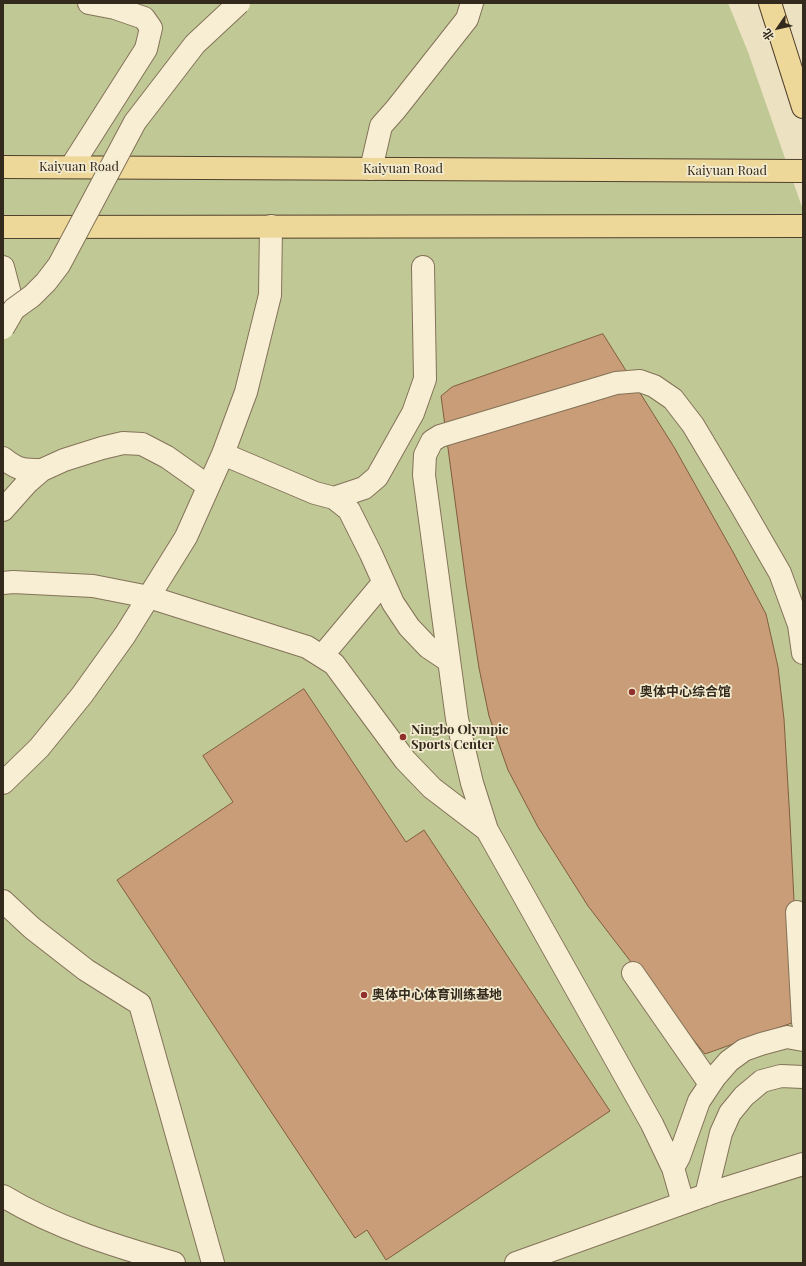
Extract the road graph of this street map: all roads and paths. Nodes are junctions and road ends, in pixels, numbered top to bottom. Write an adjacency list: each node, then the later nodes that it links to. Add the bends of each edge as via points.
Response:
1 (89, 3): 7 (street, via 115,8 144,18 150,28 146,49)
2 (239, 3): 15 (street, bridge, via 195,44 135,122 59,265 32,296)
3 (472, 3): 8 (street, via 467,19 381,126)
4 (770, 3): 5 (main road)
5 (803, 107)
6 (3, 167): 7 (main road, Kaiyuan Road)
7 (71, 167): 8 (main road, Kaiyuan Road)
8 (371, 169): 9 (main road, Kaiyuan Road)
9 (803, 172)
10 (271, 226): 11 (main road); 12 (main road); 19 (street, via 270,295 246,392)
11 (803, 226)
12 (3, 227)
13 (3, 267): 15 (street)
14 (423, 267): 17 (street, via 425,379)
15 (14, 309): 16 (street, bridge)
16 (3, 328)
17 (413, 413): 18 (street); 23 (street, via 377,477 364,488)
18 (432, 441): 28 (street, via 440,436 616,383 640,381 654,386 673,399 692,425 780,573 799,625); 30 (street, via 426,455 424,475)
19 (223, 454): 22 (street); 23 (street, via 315,493)
20 (3, 458): 21 (street, via 24,470)
21 (42, 470): 22 (street, via 102,448 123,443 142,444 167,457); 24 (street)
22 (208, 486): 27 (street, via 186,537)
23 (334, 498): 25 (street, via 349,510)
24 (3, 510)
25 (383, 583): 29 (street); 30 (street, via 392,603 409,627 428,647)
26 (3, 584): 27 (street, via 13,582 93,586)
27 (148, 598): 29 (street, via 307,647); 31 (street, via 82,695 39,748)
28 (803, 653)
29 (322, 656): 32 (street, via 334,664 405,760 432,788)
30 (449, 661): 32 (street, via 457,720 472,783)
31 (3, 783)
32 (488, 830): 41 (street, via 652,1124)
33 (3, 901): 46 (street, via 32,928 86,970 140,1004)
34 (797, 912): 36 (street)
35 (633, 972): 39 (street)
36 (803, 1022)
37 (803, 1040): 39 (street, via 788,1037 744,1050 729,1061)
38 (803, 1077): 42 (street, via 781,1076 762,1081 744,1096 730,1113 721,1133)
39 (710, 1084): 41 (street, via 699,1101)
40 (803, 1164): 42 (street)
41 (673, 1168): 44 (street)
42 (706, 1195): 44 (street)
43 (3, 1196): 45 (street, via 74,1231)
44 (683, 1203): 47 (street)
45 (174, 1263)
46 (213, 1263)
47 (516, 1263)

